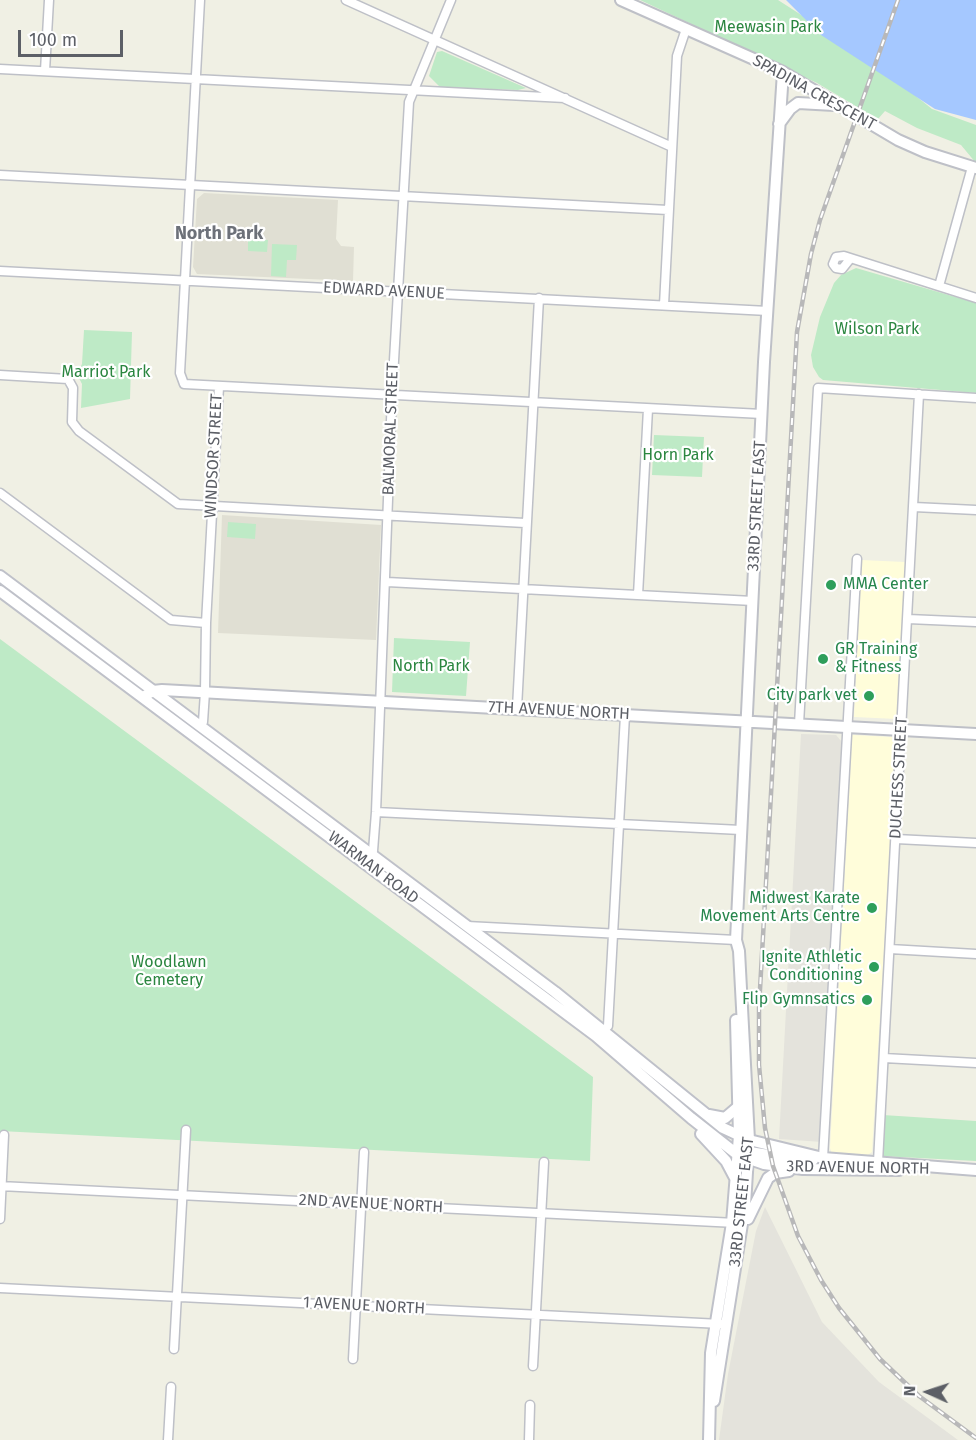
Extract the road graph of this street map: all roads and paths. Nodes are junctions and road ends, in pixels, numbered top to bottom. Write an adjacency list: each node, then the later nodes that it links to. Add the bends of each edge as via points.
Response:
1 (50, 0): 9 (street)
2 (200, 0): 11 (street, WINDSOR STREET)
3 (346, 0): 7 (street)
4 (451, 0): 7 (street, BALMORAL STREET)
5 (621, 0): 6 (main road, SPADINA CRESCENT)
6 (686, 29): 10 (main road, SPADINA CRESCENT); 16 (street, via 677,56)
7 (433, 39): 12 (street, BALMORAL STREET); 13 (street)
8 (0, 69): 9 (street)
9 (45, 71): 11 (street)
10 (783, 72): 14 (main road, SPADINA CRESCENT); 15 (main road, 33RD STREET EAST)
11 (196, 80): 12 (street); 19 (street, WINDSOR STREET)
12 (413, 91): 13 (street); 20 (street, BALMORAL STREET, via 409,102)
13 (565, 98): 16 (street)
14 (843, 107): 15 (main road, via 798,103 784,115); 17 (main road, SPADINA CRESCENT, via 925,152)
15 (778, 127): 30 (main road, 33RD STREET EAST)
16 (672, 147): 21 (street)
17 (974, 167): 25 (street)
18 (0, 175): 19 (street)
19 (190, 185): 20 (street); 24 (street, WINDSOR STREET)
20 (404, 196): 21 (street); 26 (street, BALMORAL STREET)
21 (668, 210): 29 (street)
22 (850, 259): 25 (street)
23 (0, 271): 24 (street, EDWARD AVENUE)
24 (186, 281): 26 (street, EDWARD AVENUE); 32 (street, WINDSOR STREET, via 181,379 190,385)
25 (939, 286): 27 (street)
26 (399, 292): 28 (street, EDWARD AVENUE); 34 (street, BALMORAL STREET)
27 (976, 297)
28 (539, 298): 29 (street, EDWARD AVENUE); 36 (street)
29 (664, 305): 30 (street, EDWARD AVENUE)
30 (768, 311): 38 (main road, 33RD STREET EAST)
31 (0, 375): 40 (street, via 68,379 73,388 72,422 79,431 178,504)
32 (219, 387): 34 (street); 40 (street, WINDSOR STREET)
33 (919, 394): 35 (street); 41 (street, DUCHESS STREET); 62 (street, via 818,388)
34 (392, 395): 36 (street); 43 (street, BALMORAL STREET)
35 (976, 398)
36 (533, 403): 37 (street); 44 (street)
37 (648, 409): 38 (street); 50 (street)
38 (762, 414): 51 (main road, 33RD STREET EAST)
39 (0, 493): 54 (street, via 171,620)
40 (212, 506): 43 (street); 54 (street, WINDSOR STREET)
41 (914, 507): 42 (street); 52 (street, DUCHESS STREET)
42 (976, 510)
43 (389, 515): 44 (street); 47 (street, BALMORAL STREET)
44 (525, 523): 48 (street)
45 (857, 559): 64 (street)
46 (0, 576): 55 (main road, WARMAN ROAD)
47 (387, 582): 48 (street); 58 (street, BALMORAL STREET)
48 (522, 589): 50 (street); 59 (street)
49 (0, 591): 57 (main road, WARMAN ROAD)
50 (638, 595): 51 (street)
51 (753, 601): 61 (main road, 33RD STREET EAST)
52 (908, 619): 53 (street); 65 (street, DUCHESS STREET)
53 (976, 622)
54 (206, 623): 56 (street, WINDSOR STREET)
55 (153, 691): 56 (main road, 7TH AVENUE NORTH); 57 (main road); 63 (main road, WARMAN ROAD)
56 (205, 692): 58 (main road, 7TH AVENUE NORTH); 63 (street, WINDSOR STREET, via 203,722)
57 (143, 697): 72 (main road, WARMAN ROAD)
58 (380, 702): 59 (main road, 7TH AVENUE NORTH); 67 (street, BALMORAL STREET)
59 (517, 708): 60 (main road, 7TH AVENUE NORTH)
60 (625, 715): 61 (main road, 7TH AVENUE NORTH); 68 (street)
61 (747, 720): 62 (main road, 7TH AVENUE NORTH); 69 (main road, 33RD STREET EAST)
62 (800, 724): 64 (main road, 7TH AVENUE NORTH)
63 (199, 726): 72 (main road, WARMAN ROAD)
64 (848, 727): 65 (main road, 7TH AVENUE NORTH); 88 (street)
65 (902, 730): 66 (main road, 7TH AVENUE NORTH); 70 (street, DUCHESS STREET)
66 (976, 734)
67 (376, 812): 68 (street); 72 (street, BALMORAL STREET)
68 (618, 825): 69 (street); 74 (street)
69 (741, 830): 75 (main road, 33RD STREET EAST)
70 (896, 839): 71 (street); 76 (street, DUCHESS STREET)
71 (976, 843)
72 (369, 860): 73 (main road, WARMAN ROAD); 82 (main road, WARMAN ROAD, via 596,1036)
73 (465, 926): 74 (street); 78 (main road, WARMAN ROAD)
74 (613, 934): 75 (street); 78 (street, via 608,1026)
75 (736, 940): 81 (main road, 33RD STREET EAST, via 732,946); 86 (main road, 33RD STREET EAST)
76 (890, 949): 77 (street); 79 (street, DUCHESS STREET)
77 (976, 954)
78 (604, 1030): 83 (main road, WARMAN ROAD)
79 (884, 1058): 80 (street); 90 (street, DUCHESS STREET)
80 (976, 1063)
81 (739, 1106): 83 (main road, via 724,1118); 86 (main road, 33RD STREET EAST)
82 (682, 1111): 86 (main road, WARMAN ROAD); 94 (main road, via 726,1161)
83 (703, 1114): 86 (main road, WARMAN ROAD)
84 (186, 1130): 96 (street)
85 (4, 1135): 95 (street)
86 (745, 1148): 88 (main road, 3RD AVENUE NORTH); 93 (main road, 3RD AVENUE NORTH, via 773,1166); 94 (main road, 33RD STREET EAST); 100 (main road, 33RD STREET EAST)
87 (364, 1152): 97 (street)
88 (823, 1158): 90 (main road, 3RD AVENUE NORTH)
89 (544, 1162): 98 (street)
90 (878, 1162): 91 (main road, 3RD AVENUE NORTH)
91 (944, 1168): 92 (main road, 3RD AVENUE NORTH); 93 (main road, 3RD AVENUE NORTH)
92 (976, 1170)
93 (818, 1171): 101 (main road, via 782,1171 768,1178)
94 (736, 1183): 100 (main road, 33RD STREET EAST)
95 (1, 1186): 96 (street, 2ND AVENUE NORTH); 99 (street)
96 (182, 1195): 97 (street, 2ND AVENUE NORTH); 103 (street)
97 (362, 1204): 98 (street, 2ND AVENUE NORTH); 104 (street)
98 (542, 1213): 100 (street, 2ND AVENUE NORTH); 105 (street)
99 (0, 1219)
100 (737, 1223): 101 (main road, 33RD STREET EAST); 106 (main road, 33RD STREET EAST)
101 (741, 1239): 107 (main road, 33RD STREET EAST)
102 (0, 1288): 103 (street, 1 AVENUE NORTH)
103 (176, 1296): 104 (street, 1 AVENUE NORTH); 108 (street)
104 (357, 1307): 105 (street, 1 AVENUE NORTH); 109 (street)
105 (536, 1314): 106 (street, 1 AVENUE NORTH); 110 (street)
106 (715, 1324): 107 (street, 1 AVENUE NORTH); 113 (main road, 33RD STREET EAST, via 709,1376)
107 (727, 1324): 113 (main road, 33RD STREET EAST)
108 (174, 1349)
109 (353, 1359)
110 (533, 1366)
111 (171, 1387): 114 (street)
112 (530, 1405): 115 (street)
113 (710, 1428): 116 (main road, 33RD STREET EAST)
114 (168, 1440)
115 (529, 1440)
116 (709, 1440)

